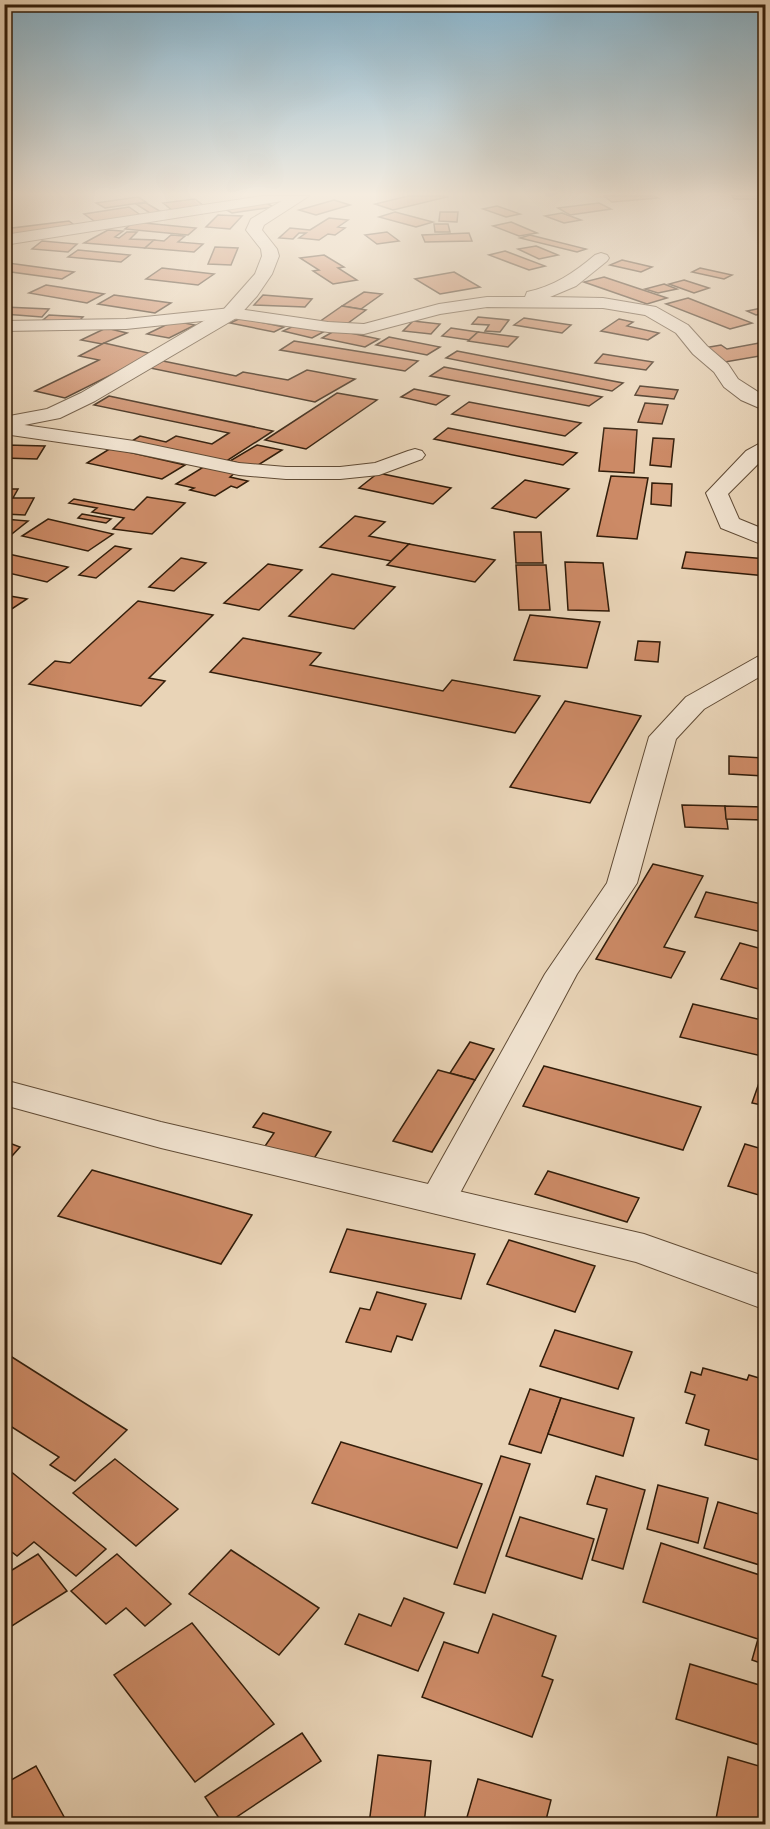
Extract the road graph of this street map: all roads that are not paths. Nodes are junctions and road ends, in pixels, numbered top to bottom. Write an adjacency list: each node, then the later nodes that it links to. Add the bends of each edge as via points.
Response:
1 (258, 281): 5 (street)
2 (570, 282): 3 (street, via 551,294); 4 (street)
3 (487, 302): 4 (street, via 603,303); 5 (street, via 439,309 364,329)
4 (650, 311): 7 (street, via 682,329 722,368 731,383)
5 (231, 313): 6 (street, via 126,324); 8 (street, via 62,410)
6 (4, 326)
7 (765, 405)
8 (4, 425): 10 (street, via 239,469 286,473 379,468)
9 (765, 446): 11 (street, via 717,493 729,523)
10 (415, 455)
11 (765, 539)
12 (765, 663): 14 (street, via 695,704 663,737 622,883 561,974)
13 (4, 1092): 14 (street, via 161,1135)
14 (438, 1200): 15 (street, via 644,1249)
15 (765, 1294)

